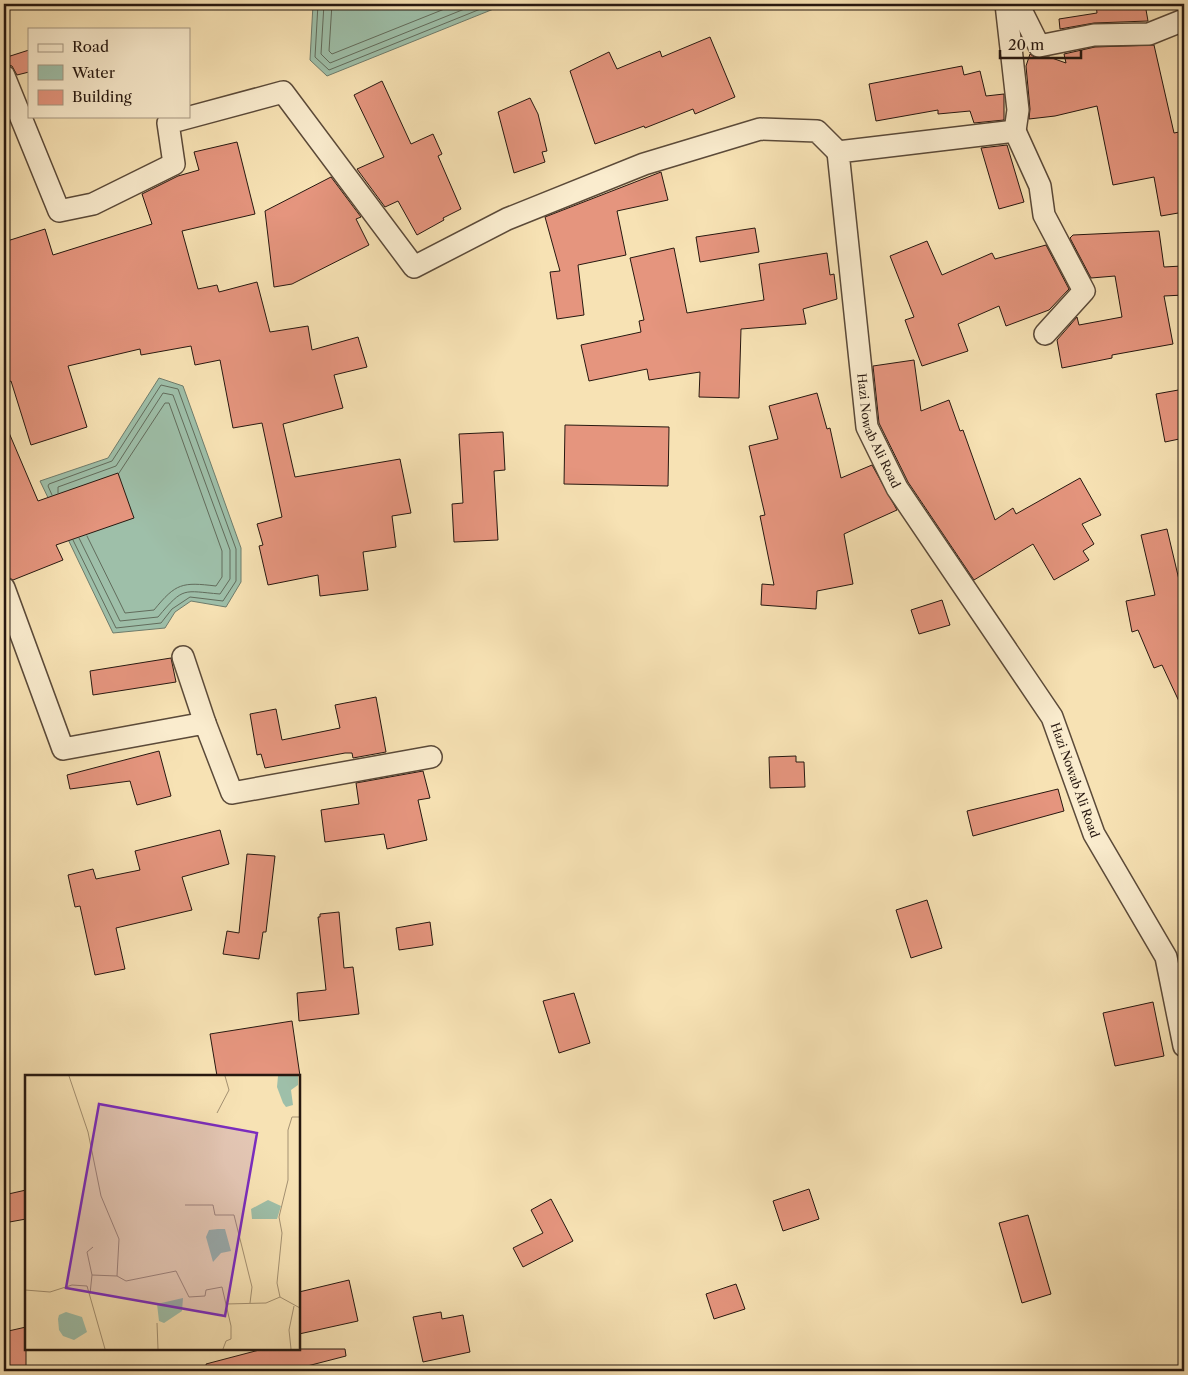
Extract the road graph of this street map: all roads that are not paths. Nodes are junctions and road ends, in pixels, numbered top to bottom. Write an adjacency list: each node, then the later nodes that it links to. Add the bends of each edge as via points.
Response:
1 (1006, 4): 7 (street, via 1018,110)
2 (1018, 4): 3 (street, via 1039,46 1094,35 1149,34)
3 (1184, 20)
4 (6, 89): 6 (street, via 59,211 93,204 174,164 168,123)
5 (190, 117): 8 (street, via 283,92 414,266 507,219 644,164 760,129 817,131)
6 (187, 118)
7 (1015, 131): 8 (street); 9 (street, via 1040,186 1044,215 1084,291)
8 (838, 152): 14 (street, Hazi Nowab Ali Road, via 867,427 897,488 1052,717 1094,834 1166,957)
9 (1045, 334)
10 (4, 588): 12 (street, via 63,749)
11 (183, 658): 12 (street)
12 (205, 723): 13 (street, via 232,793)
13 (431, 757)
14 (1184, 1046)

